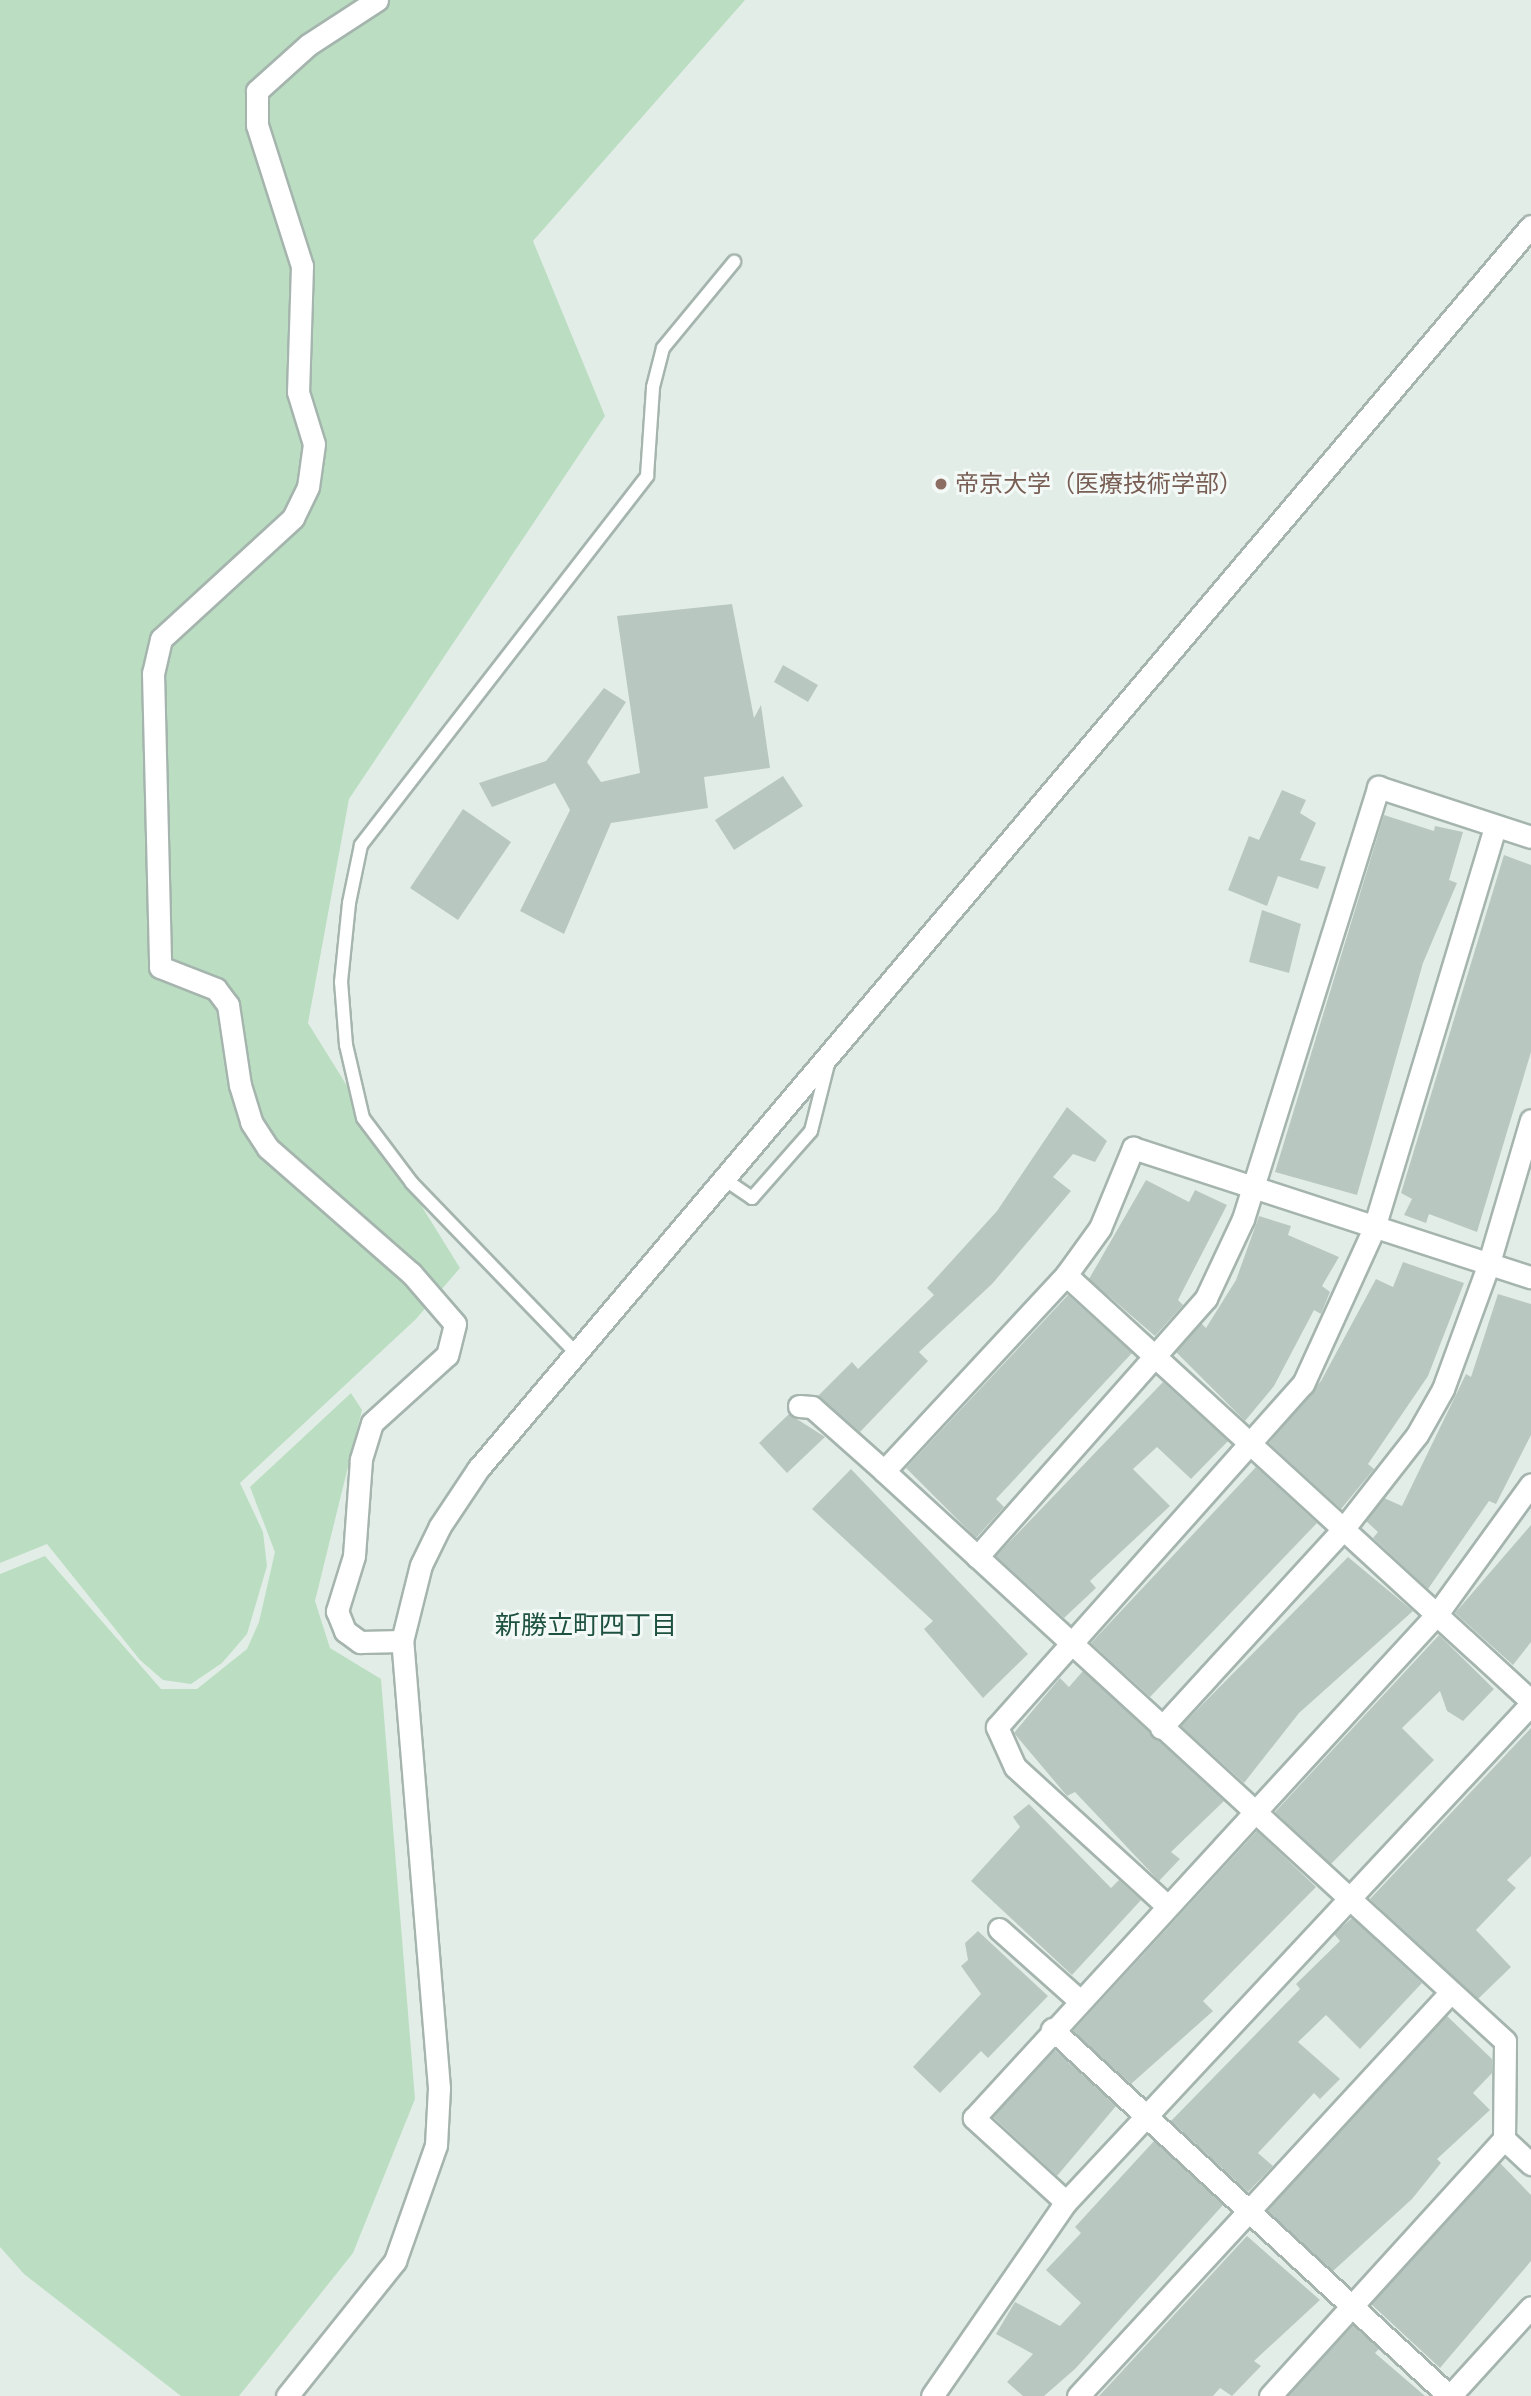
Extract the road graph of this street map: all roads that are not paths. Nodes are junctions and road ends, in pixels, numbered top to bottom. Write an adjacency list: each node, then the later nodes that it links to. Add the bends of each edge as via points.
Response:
1 (377, 0): 23 (street, via 308,45 257,91 257,125 302,266 298,391 314,444 308,487 293,518 161,639 153,673 160,967 216,989 228,1005 240,1085 251,1122 268,1148 411,1273 455,1324 447,1355 385,1398 361,1460 354,1556 337,1611 345,1631 360,1642)
2 (1531, 226): 6 (street)
3 (734, 262): 14 (lane, via 663,348 653,387 647,476 361,845 349,904 341,982 346,1045 363,1118 412,1183)
4 (1495, 826): 5 (street); 9 (street, via 1378,787); 10 (street)
5 (1531, 837)
6 (831, 1052): 8 (street); 8 (lane, via 811,1132 752,1198)
7 (1531, 1120): 11 (street)
8 (724, 1179): 14 (street)
9 (1252, 1187): 10 (street); 12 (street, via 1133,1148 1100,1228); 15 (street, via 1206,1298)
10 (1374, 1228): 11 (street); 17 (street, via 1303,1384)
11 (1488, 1266): 13 (street); 20 (street, via 1443,1390 1393,1472)
12 (1066, 1275): 15 (street); 18 (street)
13 (1531, 1277)
14 (578, 1354): 23 (street, via 478,1469 440,1526 421,1565)
15 (1158, 1358): 17 (street); 21 (street)
16 (799, 1406): 18 (street, via 812,1407)
17 (1251, 1445): 20 (street); 24 (street)
18 (884, 1471): 21 (street)
19 (1531, 1484): 22 (street)
20 (1344, 1528): 22 (street); 26 (street)
21 (977, 1557): 24 (street)
22 (1437, 1615): 25 (street); 27 (street)
23 (402, 1642): 41 (street, via 439,2088 436,2145 395,2261)
24 (1069, 1645): 26 (street); 29 (street, via 997,1727 1015,1768)
25 (1531, 1702): 28 (street)
26 (1161, 1728): 27 (street)
27 (1252, 1810): 28 (street); 29 (street)
28 (1346, 1898): 31 (street); 34 (street)
29 (1165, 1905): 32 (street)
30 (999, 1929): 32 (street)
31 (1449, 1994): 35 (street, via 1505,2041); 38 (street)
32 (1079, 2000): 33 (street)
33 (1052, 2029): 34 (street); 37 (street, via 974,2118)
34 (1147, 2118): 37 (street); 38 (street)
35 (1504, 2139): 36 (street); 39 (street)
36 (1531, 2164)
37 (1066, 2202): 42 (street)
38 (1248, 2210): 39 (street); 43 (street)
39 (1352, 2305): 44 (street); 45 (street)
40 (1531, 2307): 45 (street)
41 (287, 2396)
42 (932, 2396)
43 (1078, 2396)
44 (1270, 2396)
45 (1450, 2396)

